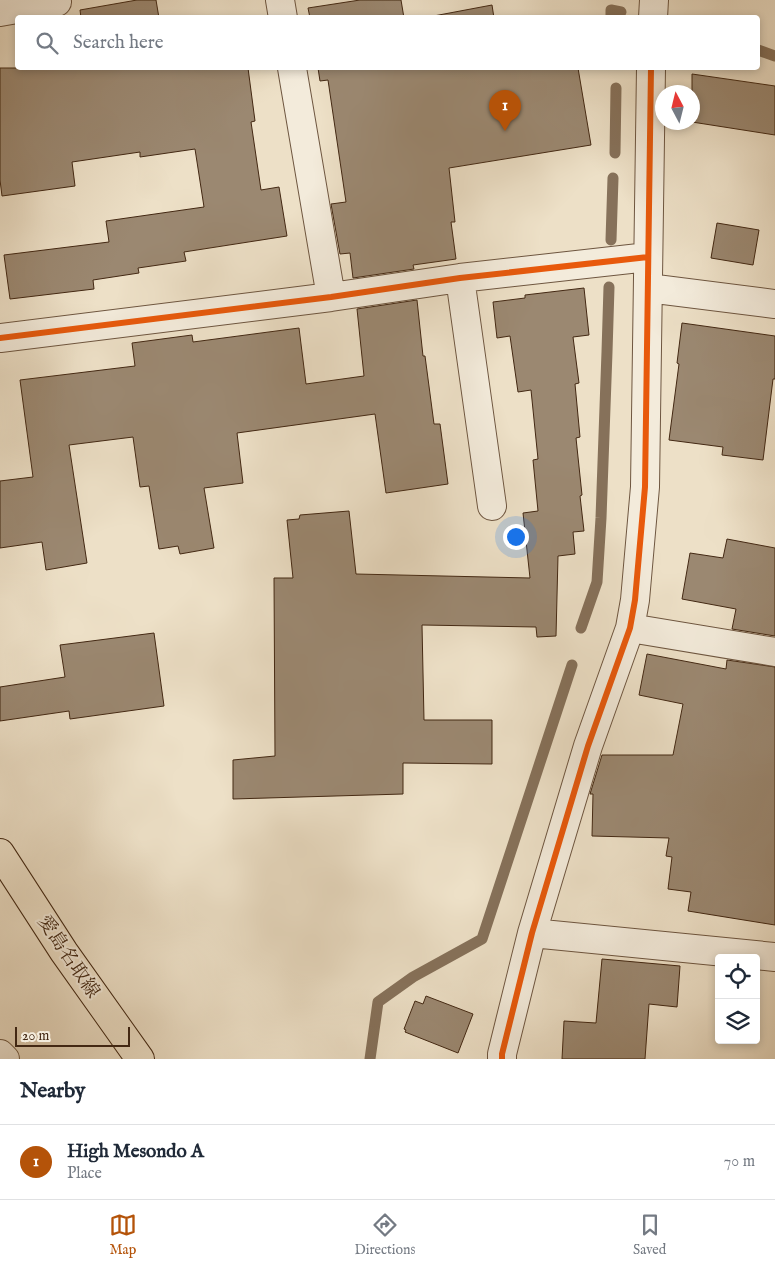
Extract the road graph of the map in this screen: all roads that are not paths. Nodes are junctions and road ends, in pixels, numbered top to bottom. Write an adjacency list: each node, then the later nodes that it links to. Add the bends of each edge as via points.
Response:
1 (280, 0): 5 (street)
2 (654, 0): 6 (street)
3 (57, 2): 4 (street)
4 (0, 12)
5 (282, 15)
6 (653, 15)
7 (292, 70): 12 (street)
8 (651, 70): 9 (street)
9 (648, 257): 10 (street); 11 (street)
10 (460, 278): 12 (street); 15 (street)
11 (648, 288): 13 (street); 16 (street, via 645,487)
12 (331, 297): 14 (street)
13 (775, 304)
14 (0, 338)
15 (492, 506)
16 (630, 628): 17 (street); 19 (street, via 588,746)
17 (775, 652)
18 (0, 853): 23 (main road, 愛島名取線, via 64,952)
19 (532, 933): 20 (street); 24 (street)
20 (775, 957)
21 (0, 1054): 22 (street)
22 (5, 1059)
23 (140, 1059)
24 (502, 1059)

